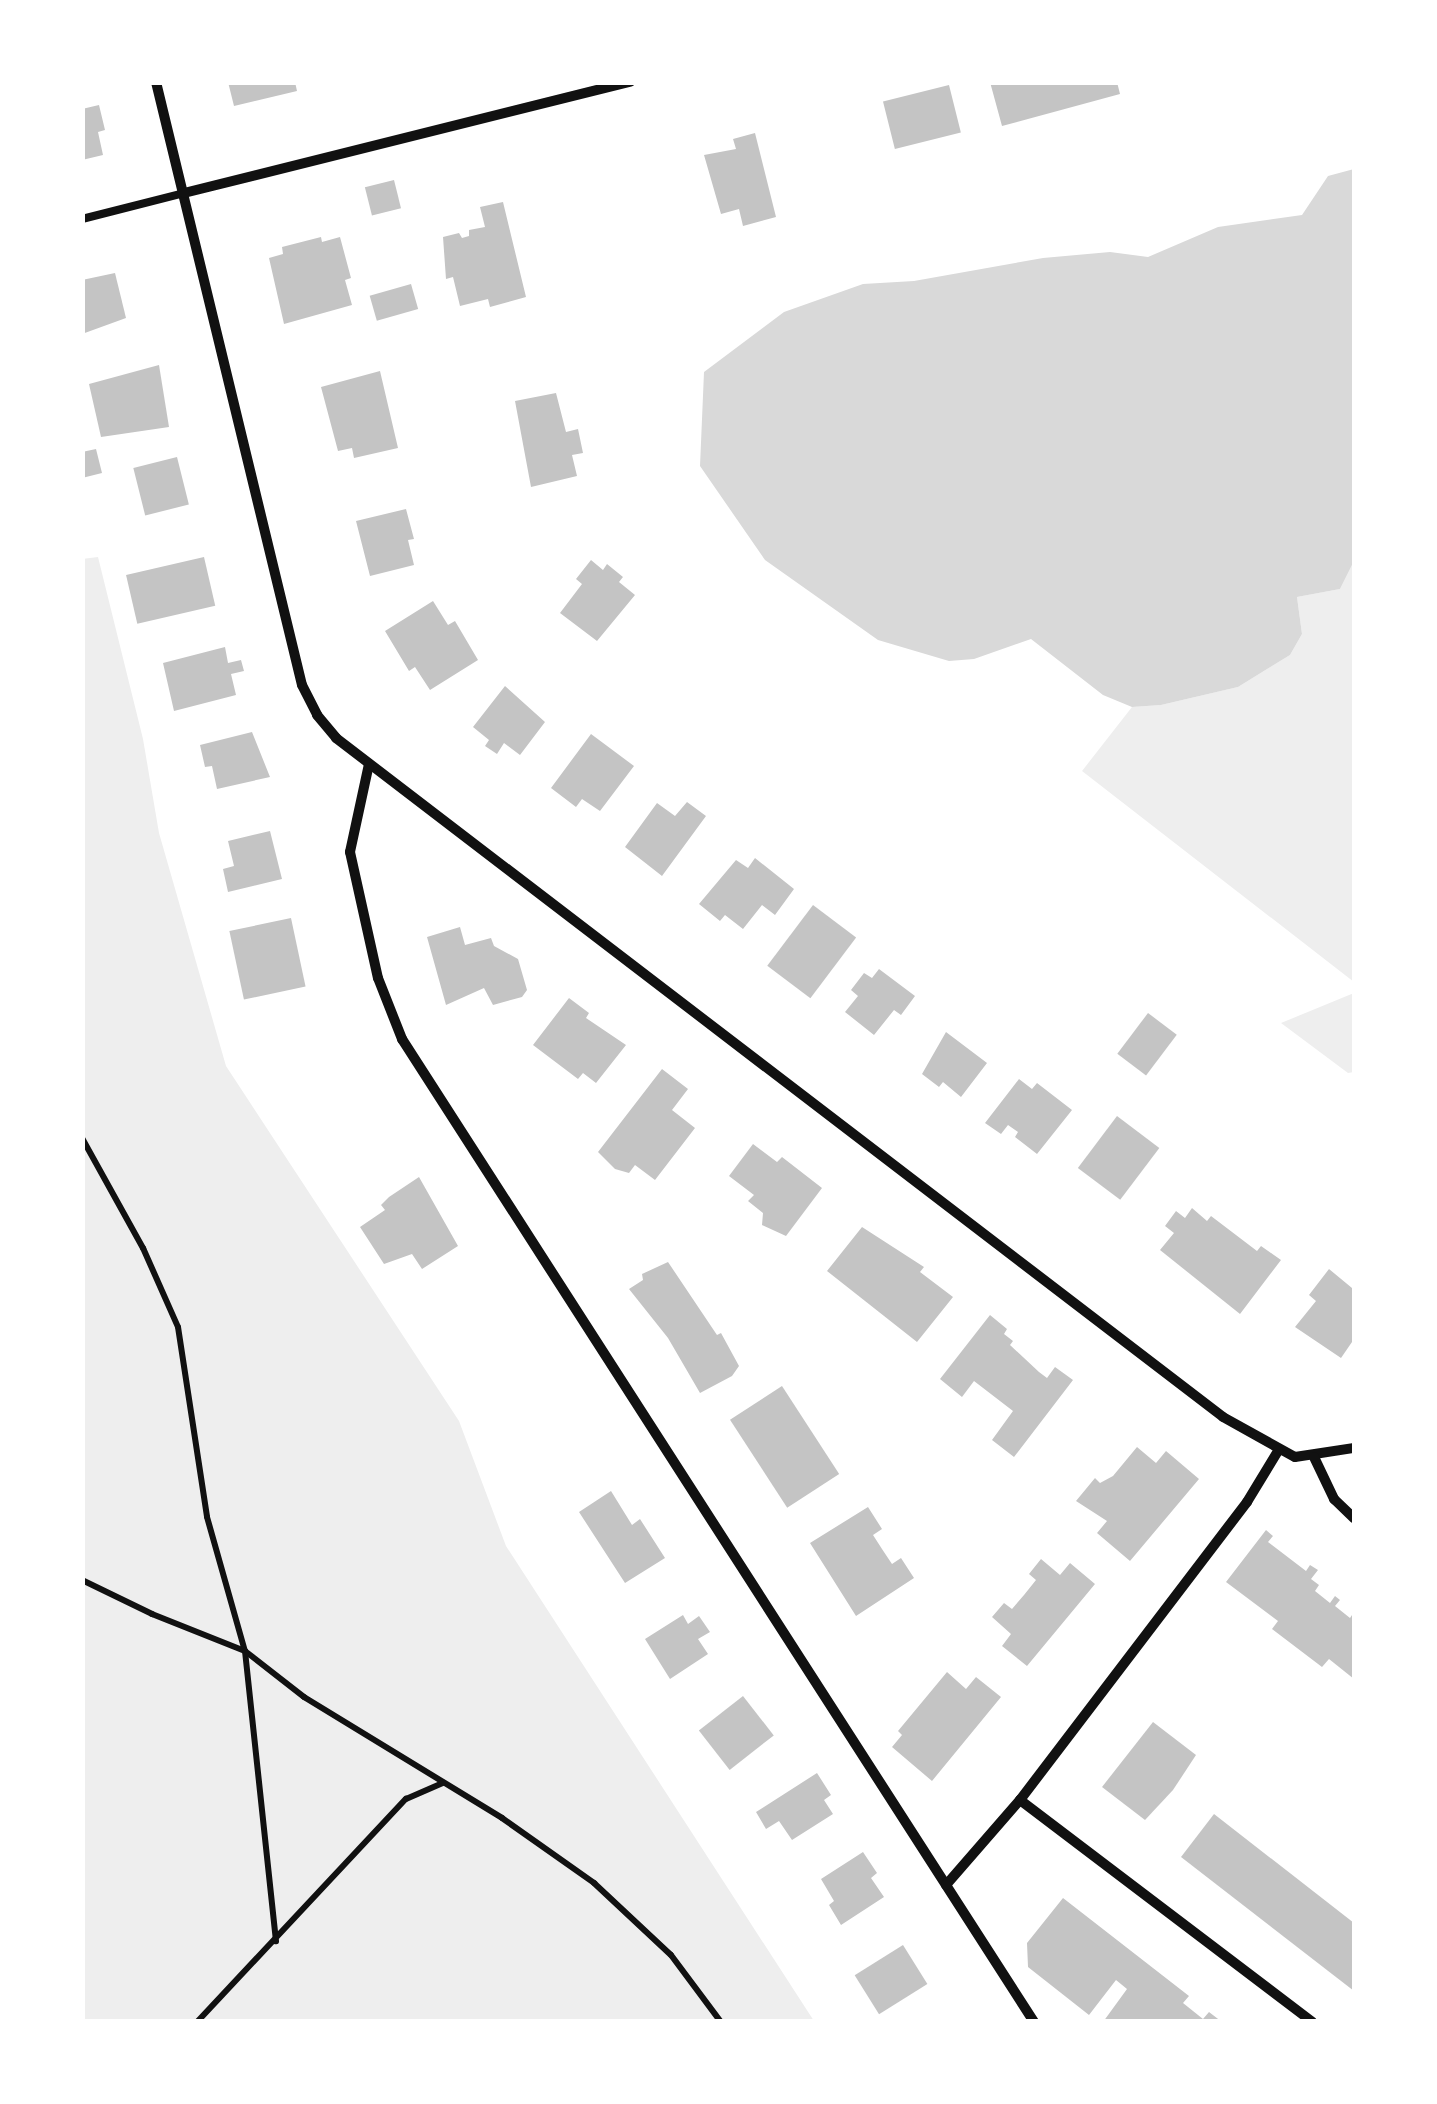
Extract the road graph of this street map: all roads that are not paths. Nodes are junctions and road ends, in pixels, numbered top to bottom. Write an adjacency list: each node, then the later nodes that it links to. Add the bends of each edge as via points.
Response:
1 (156, 82): 3 (street)
2 (630, 82): 3 (street)
3 (184, 193): 4 (lane); 5 (street, via 302,685 317,716)
4 (82, 219)
5 (369, 764): 7 (street, via 1223,1417); 11 (street, via 350,852 378,978 402,1039)
6 (1354, 1448): 8 (street)
7 (1278, 1451): 8 (street); 10 (street, via 1247,1502)
8 (1314, 1457): 9 (street, via 1334,1498)
9 (1354, 1518)
10 (1020, 1800): 11 (street); 13 (street)
11 (946, 1885): 12 (street)
12 (1034, 2022)
13 (1312, 2022)

